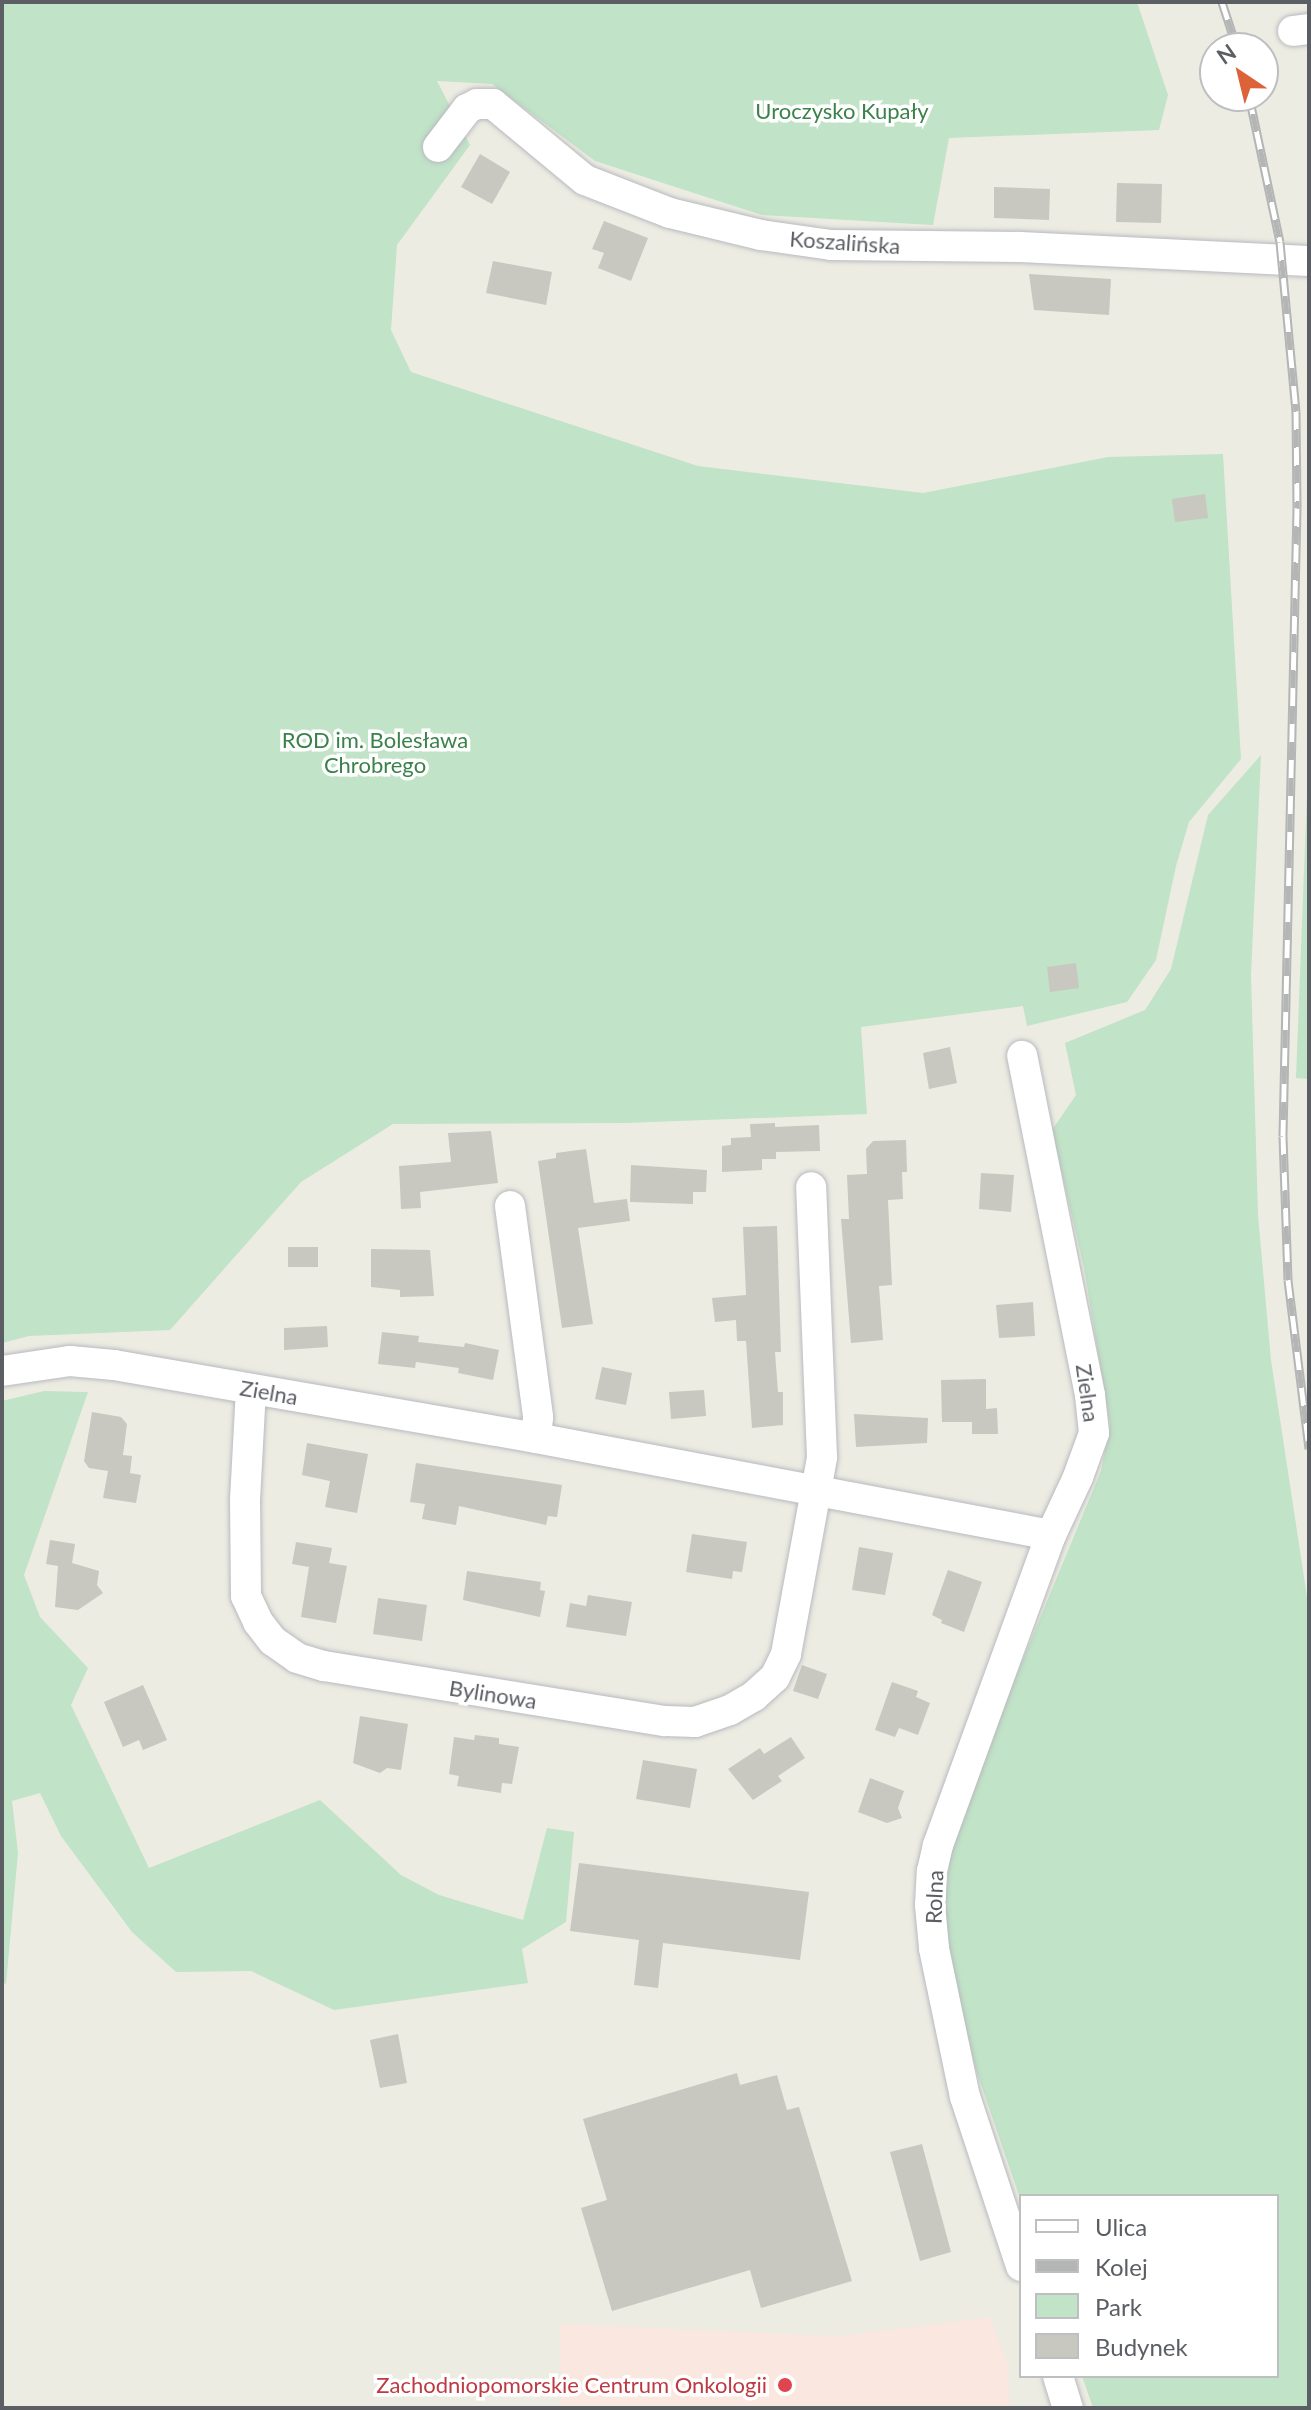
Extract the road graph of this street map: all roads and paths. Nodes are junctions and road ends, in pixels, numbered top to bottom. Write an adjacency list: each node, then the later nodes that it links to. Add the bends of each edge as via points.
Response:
1 (438, 147): 2 (street, Koszalińska, via 467,109 493,104 585,180 670,213 761,235 831,245 1020,247)
2 (1309, 261)
3 (1022, 1056): 10 (street, Zielna, via 1094,1433)
4 (811, 1187): 9 (street, via 822,1457)
5 (510, 1206): 8 (street, via 538,1417)
6 (2, 1371): 7 (street, Zielna, via 70,1361)
7 (251, 1389): 8 (street, Zielna); 9 (street, Bylinowa, via 246,1596 273,1641 297,1658 324,1666 665,1721 695,1722 730,1710 775,1677 786,1654)
8 (536, 1438): 9 (street, Zielna)
9 (814, 1489): 10 (street, Zielna)
10 (1051, 1535): 11 (street, Rolna, via 938,1845 930,1905 965,2097)
11 (1019, 2260)
12 (1059, 2378): 13 (street)
13 (1068, 2408)

